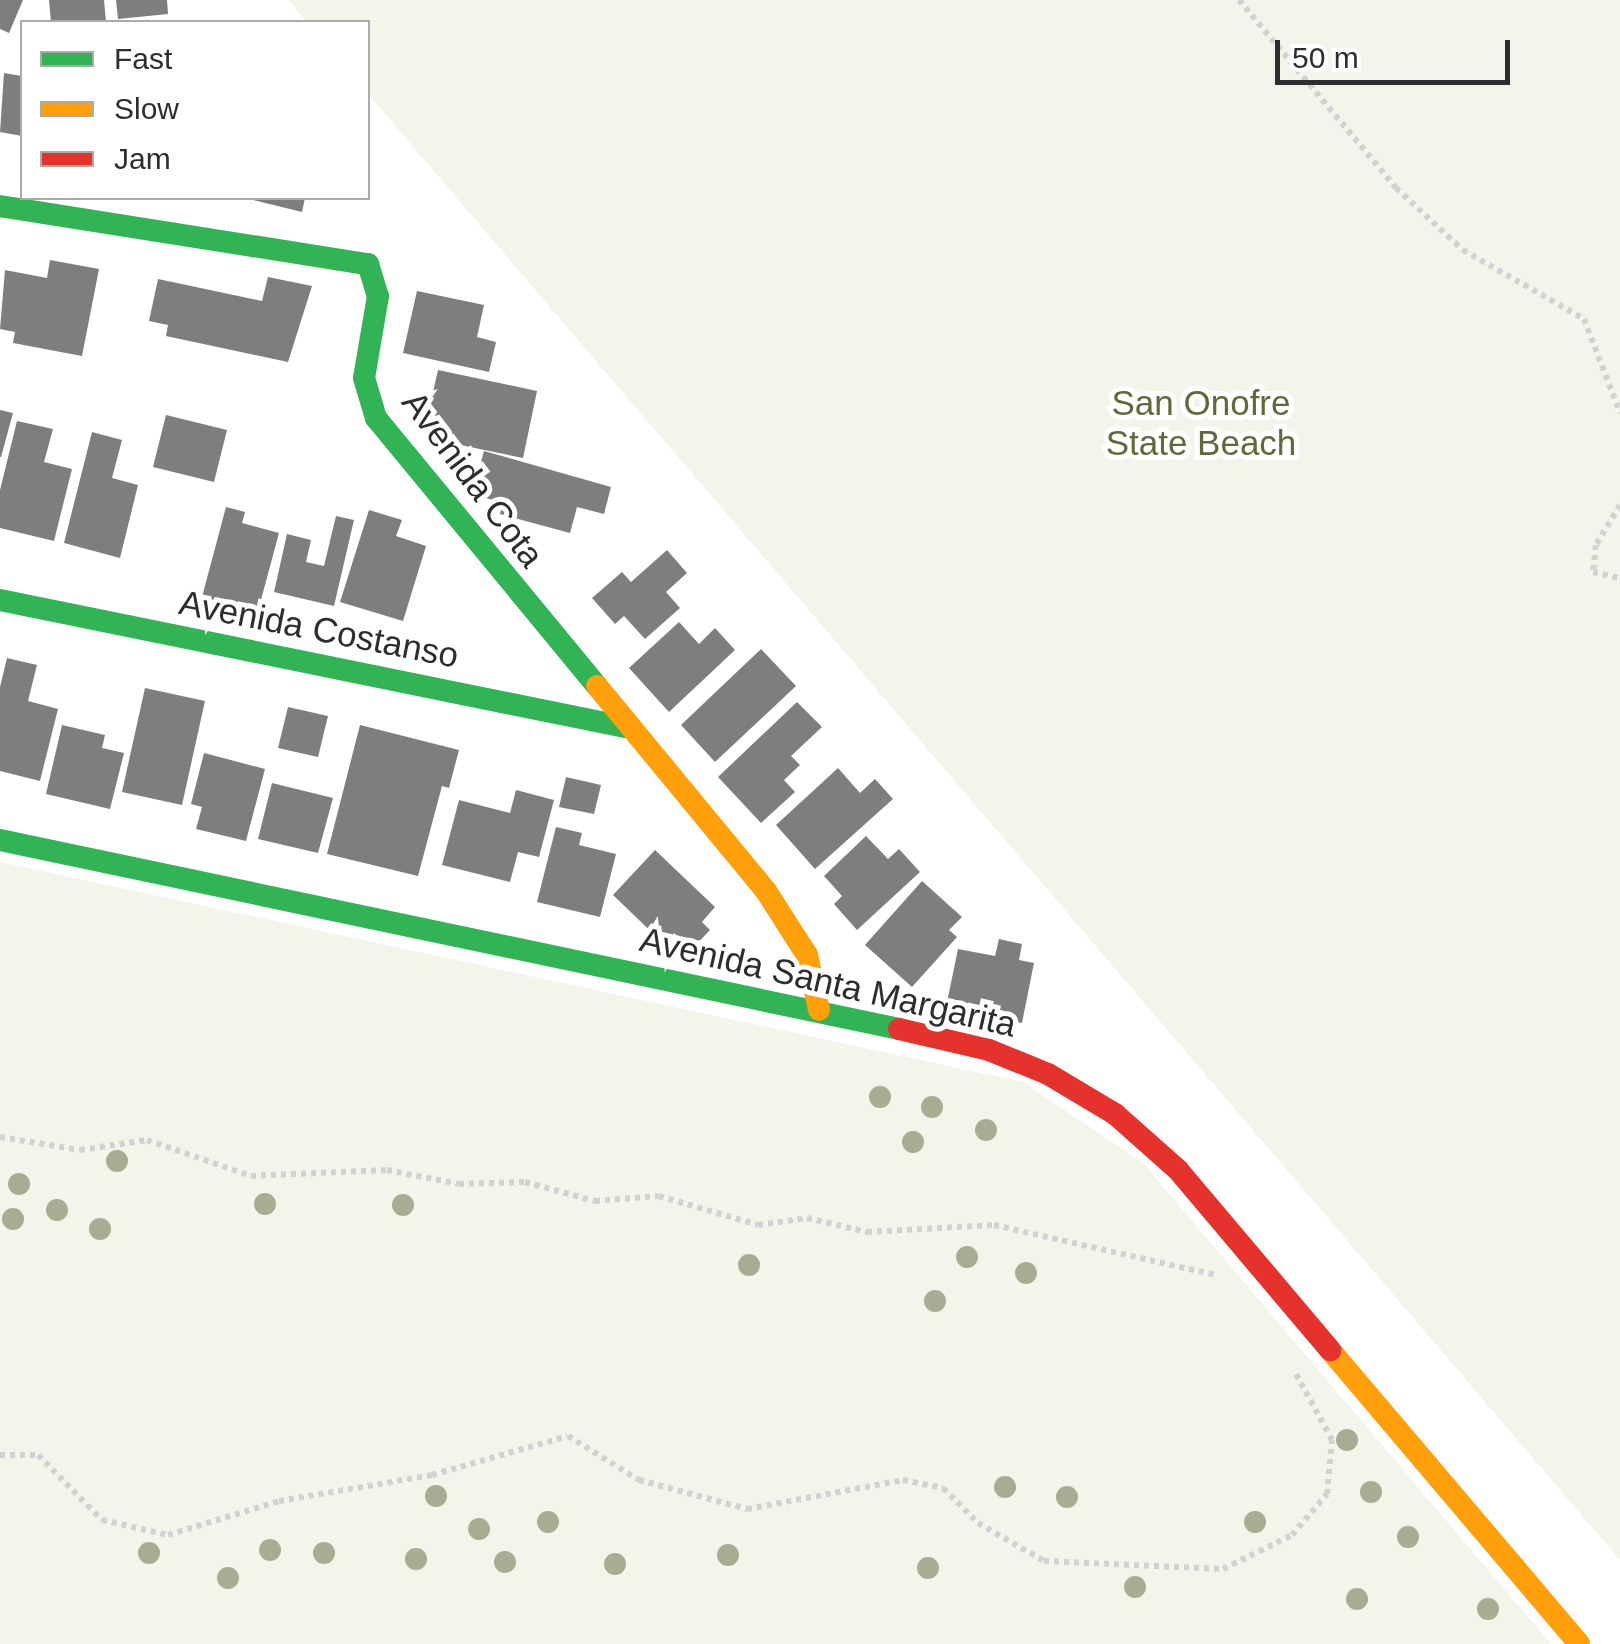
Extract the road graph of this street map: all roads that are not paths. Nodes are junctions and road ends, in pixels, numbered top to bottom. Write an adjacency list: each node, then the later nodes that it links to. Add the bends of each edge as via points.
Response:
1 (0, 206): 3 (street, Avenida Cota, via 368,264 378,296 364,378 376,418)
2 (0, 600): 3 (street, Avenida Costanso)
3 (625, 727): 5 (street, Avenida Cota, via 766,891 807,955)
4 (0, 840): 5 (street, Avenida Santa Margarita)
5 (820, 1010): 6 (street, Avenida Santa Margarita, via 989,1050 1048,1074 1115,1114 1178,1170)
6 (1579, 1644)

